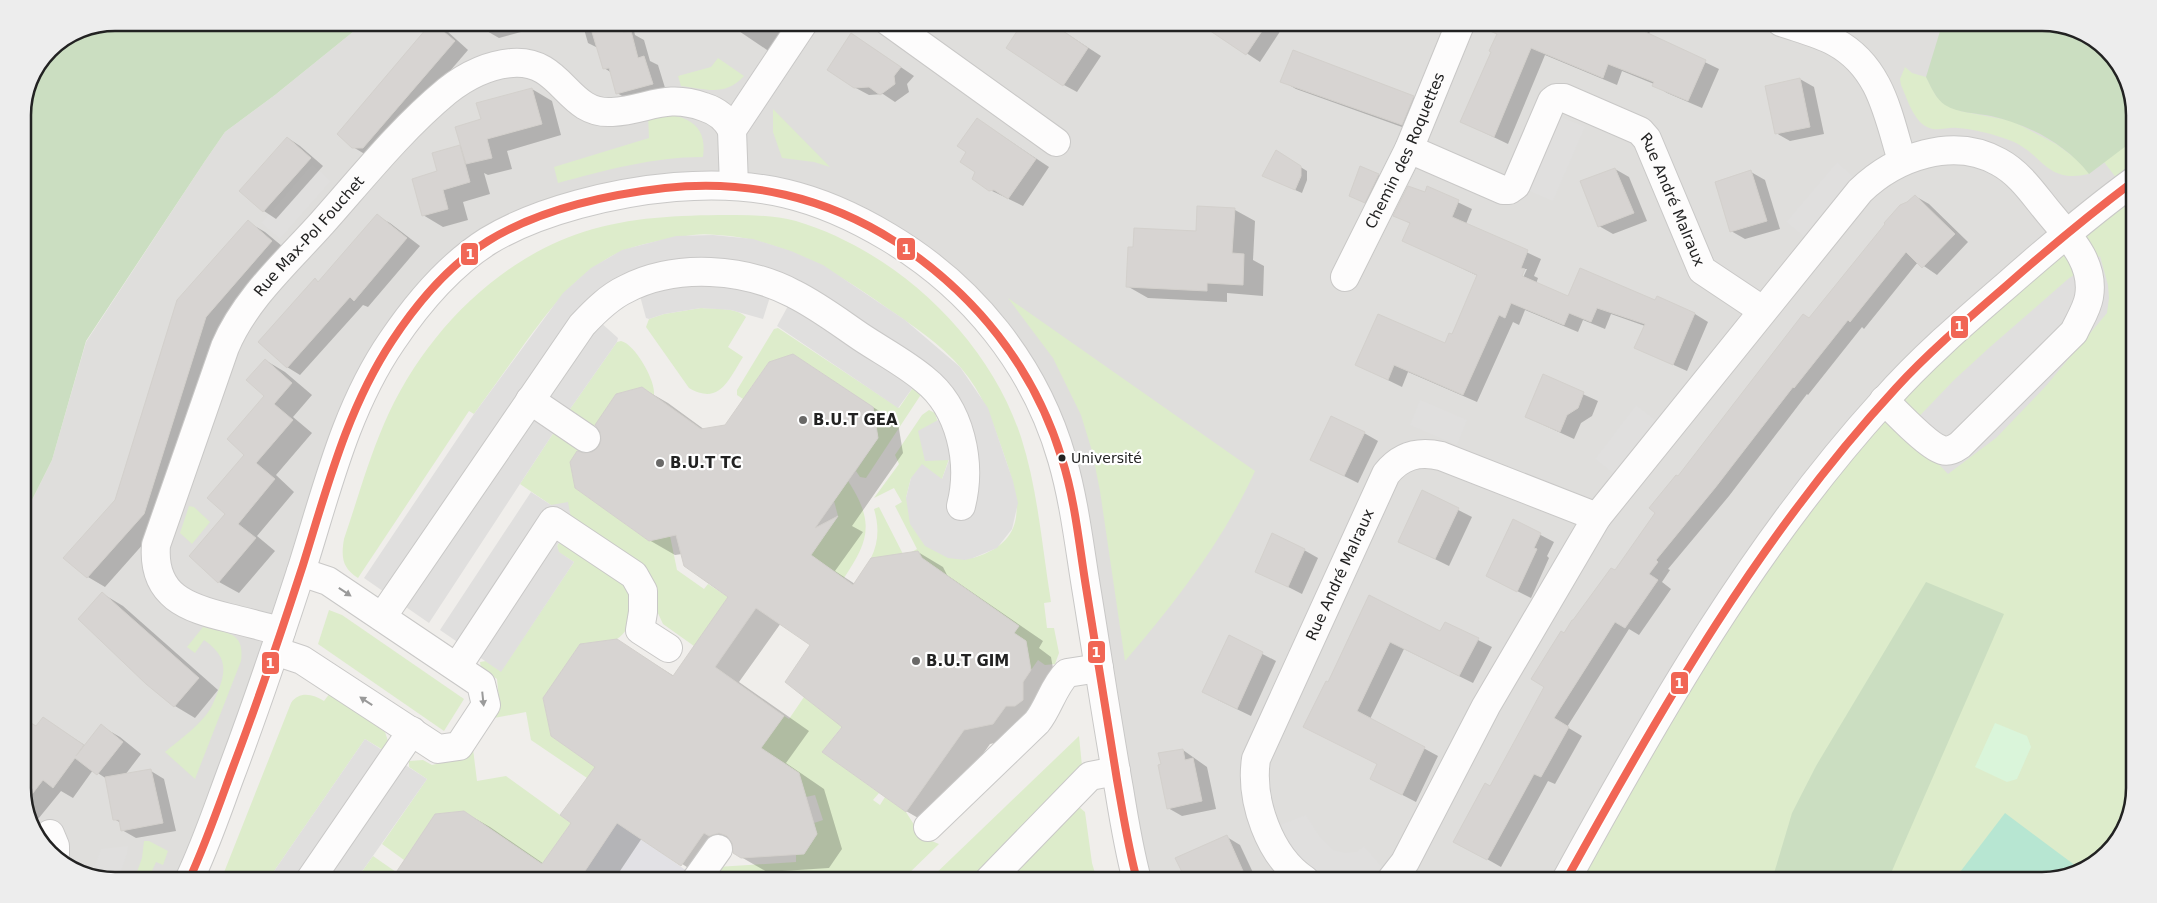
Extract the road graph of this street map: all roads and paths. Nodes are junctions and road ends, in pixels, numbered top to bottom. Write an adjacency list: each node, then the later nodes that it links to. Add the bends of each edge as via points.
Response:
1 (798, 31): 5 (street)
2 (901, 31): 6 (street)
3 (1457, 31): 7 (street, Chemin des Roquettes)
4 (1807, 31): 8 (street, via 1833,40 1856,56 1872,74)
5 (732, 130): 9 (street); 21 (street, Rue Max-Pol Fouchet, via 716,112 681,100 614,112 598,111 580,104 553,76 539,67 501,64 471,75 448,90 353,188 234,327 156,545 159,577 167,590 182,603)
6 (1056, 142)
7 (1409, 149): 12 (street, Chemin des Roquettes); 13 (street, Rue André Malraux, via 1503,190 1516,185 1556,98 1564,98 1640,131 1647,139 1702,270)
8 (1902, 161): 11 (street, via 1939,151 1961,150 1988,156 2025,183); 13 (street, via 1874,178 1860,192)
9 (734, 186): 19 (street, via 658,189 578,205 494,238 454,268 392,340 366,384 340,449); 24 (street, via 801,196 864,222 908,249 946,278 964,294 1009,347 1040,399 1062,458)
10 (2126, 187): 11 (street)
11 (2066, 233): 15 (street, via 1933,350); 15 (street, via 2087,265 2088,272 2090,297 2074,332 1960,445 1951,450 1940,450)
12 (1345, 277)
13 (1762, 310): 18 (street)
14 (530, 400): 16 (street); 17 (street, via 582,325 626,288 681,274 720,273 757,279 817,307 925,379 935,389 952,415 964,452 967,479); 20 (street)
15 (1884, 400): 36 (street, via 1840,450 1739,587 1660,711)
16 (586, 438)
17 (961, 506)
18 (1597, 517): 34 (street, Rue André Malraux, via 1427,453 1400,460 1386,474 1256,758 1255,791 1263,819 1283,858); 35 (street, via 1486,706)
19 (301, 572): 20 (street, one-way to 20, via 328,580); 21 (street)
20 (382, 617): 23 (street)
21 (278, 641): 25 (street, Rue Max-Pol Fouchet, one-way to 21); 29 (street)
22 (668, 648): 23 (street, via 640,630 643,590 634,575 553,520)
23 (457, 667): 25 (street, Rue Max-Pol Fouchet, one-way to 25, via 481,684 486,705 459,746 438,748)
24 (1099, 668): 26 (street); 27 (street, via 1067,673 1036,722)
25 (412, 731): 30 (street)
26 (1116, 771): 32 (street, via 1090,776); 33 (street)
27 (928, 827)
28 (718, 848): 31 (street)
29 (192, 872)
30 (315, 872)
31 (702, 872)
32 (997, 872)
33 (1135, 872)
34 (1295, 872)
35 (1397, 872)
36 (1570, 872)

